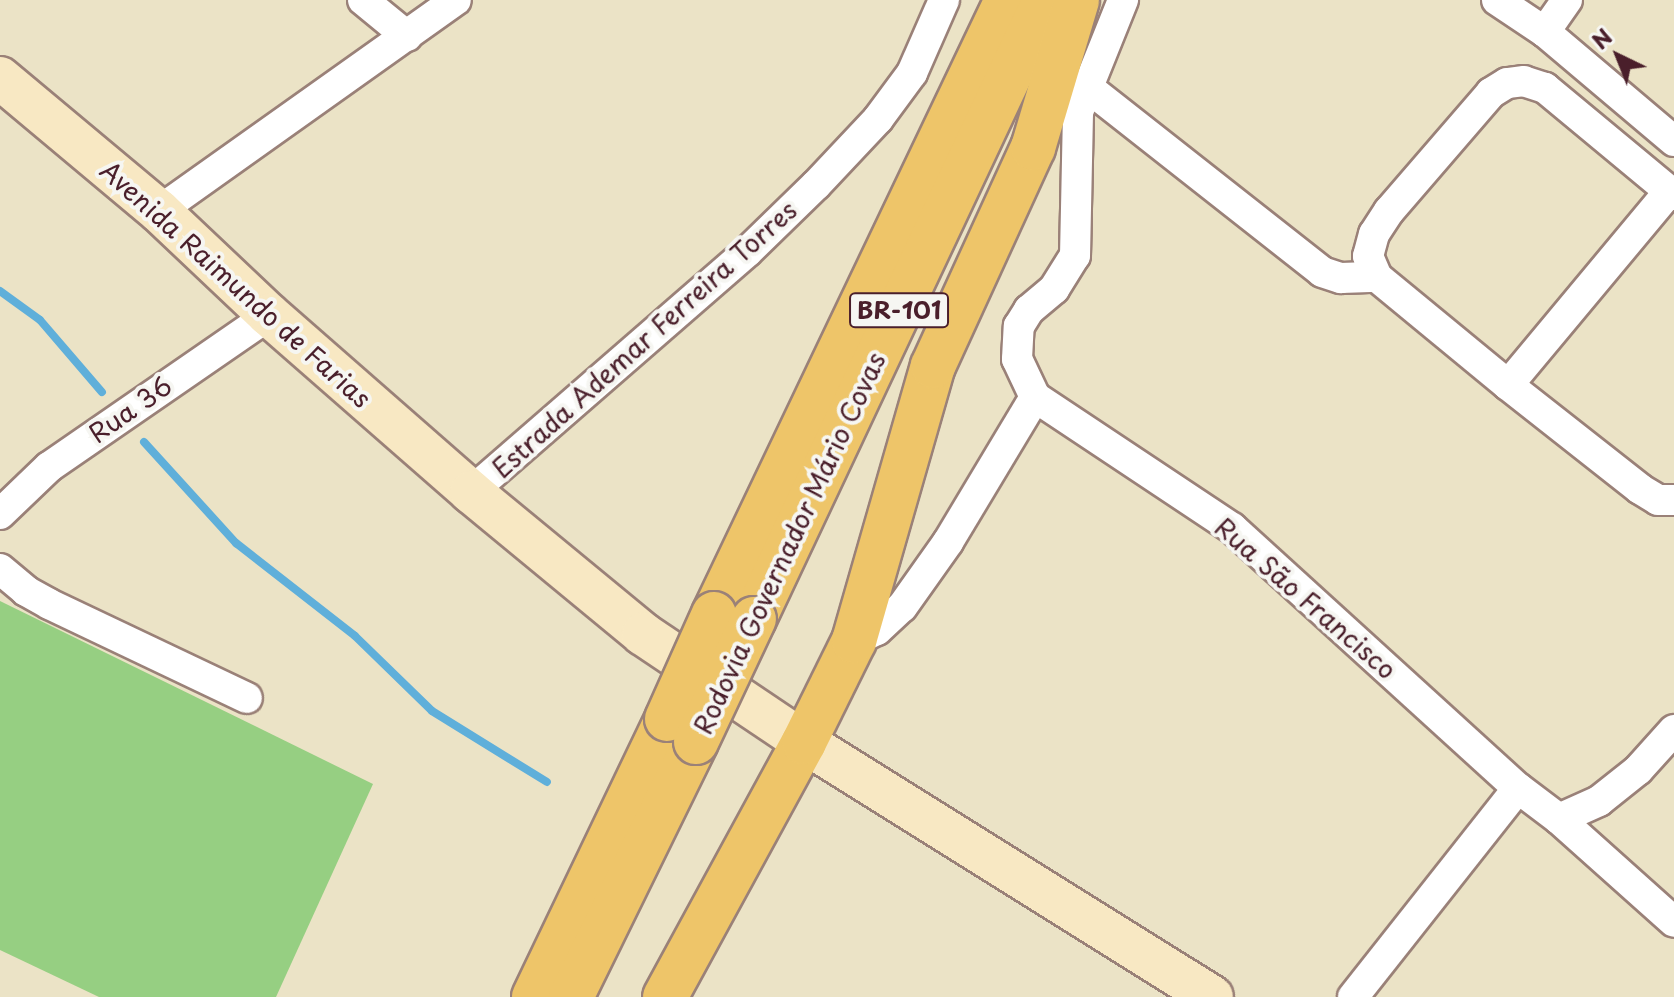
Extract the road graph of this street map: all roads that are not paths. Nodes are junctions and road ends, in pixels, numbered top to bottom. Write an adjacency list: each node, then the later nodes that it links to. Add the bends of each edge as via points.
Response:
1 (363, 0): 11 (street)
2 (456, 0): 11 (street)
3 (944, 0): 21 (street, Estrada Ademar Ferreira Torres, via 912,73 878,119 816,185 747,252)
4 (1007, 0): 25 (highway, Rodovia Governador Mário Covas / BR-101)
5 (1045, 0): 25 (highway, Rodovia Governador Mário Covas / BR-101)
6 (1077, 0): 26 (highway, via 1033,148 933,366)
7 (1123, 0): 13 (street)
8 (1497, 0): 10 (street)
9 (1564, 1): 10 (street)
10 (1545, 32): 14 (street)
11 (407, 36): 16 (street)
12 (0, 78): 16 (street, Avenida Raimundo de Farias)
13 (1086, 86): 17 (street, via 1322,272 1341,278); 20 (street, via 1076,137 1075,256 1054,289 1029,310 1016,343 1017,359)
14 (1674, 141)
15 (1672, 194): 17 (street, via 1545,88 1524,81 1507,83 1491,93 1389,211 1368,256); 19 (street)
16 (159, 211): 18 (street, Avenida Raimundo de Farias)
17 (1377, 277): 19 (street)
18 (269, 315): 21 (street, Avenida Raimundo de Farias); 23 (street, Rua 36, via 49,467)
19 (1508, 385): 22 (street, via 1640,489 1658,500)
20 (1035, 397): 26 (street, via 948,542 902,607 877,630); 30 (street, Rua São Francisco, via 1232,528)
21 (471, 492): 29 (street, Estrada Ademar Ferreira Torres, via 643,634)
22 (1674, 500)
23 (0, 514)
24 (0, 569): 27 (street, via 49,604)
25 (734, 616): 32 (highway, Rodovia Governador Mário Covas / BR-101, bridge)
26 (854, 641): 29 (highway)
27 (247, 698)
28 (1674, 730): 31 (street, via 1638,770 1599,801)
29 (804, 742): 36 (highway); 37 (street, Estrada Ademar Ferreira Torres)
30 (1518, 788): 31 (street, Rua São Francisco); 38 (street)
31 (1559, 819): 33 (street, Rua São Francisco)
32 (634, 827): 34 (highway, Rodovia Governador Mário Covas / BR-101, via 579,899); 35 (highway, Rodovia Governador Mário Covas / BR-101, via 595,946)
33 (1674, 922)
34 (534, 997)
35 (571, 997)
36 (665, 997)
37 (1212, 997)
38 (1353, 997)

